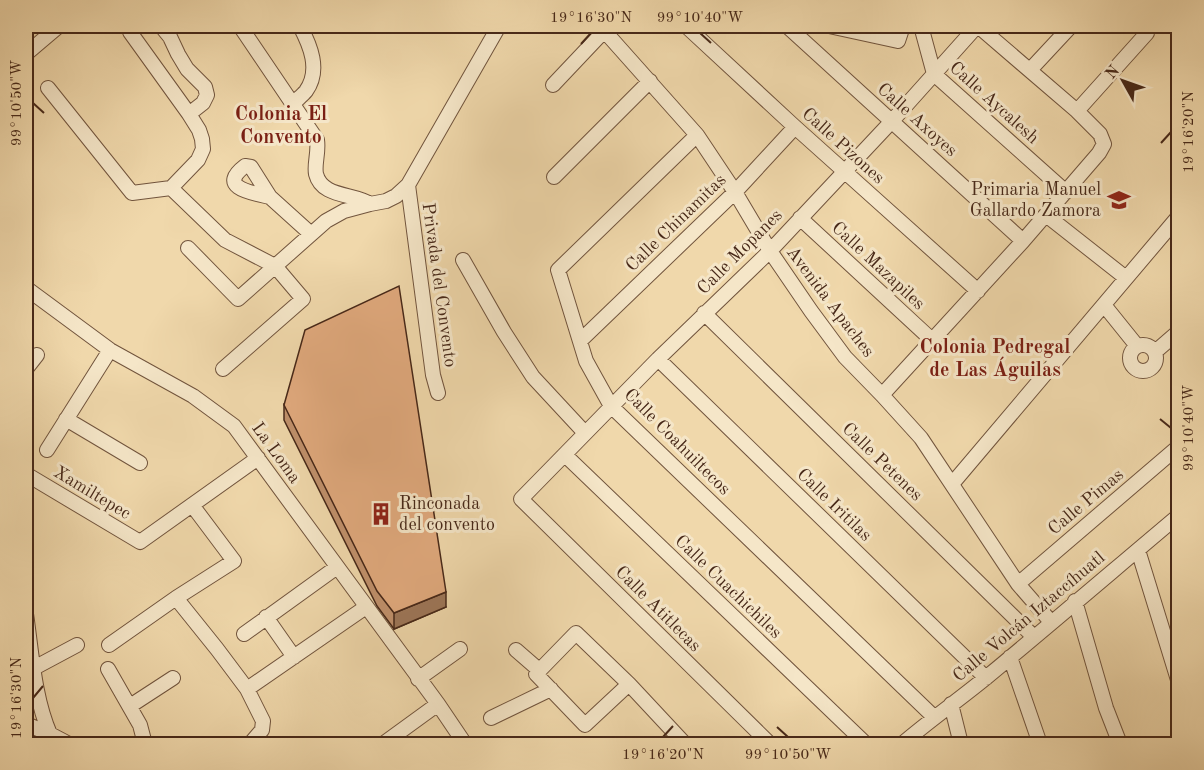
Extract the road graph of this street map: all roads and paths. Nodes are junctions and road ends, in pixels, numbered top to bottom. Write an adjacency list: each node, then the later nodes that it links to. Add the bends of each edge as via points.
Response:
1 (59, 26): 16 (street)
2 (138, 26): 24 (street, via 130,32)
3 (161, 26): 24 (street, via 187,69 205,87 203,103)
4 (240, 26): 22 (street)
5 (300, 26): 22 (street, via 314,60 307,90)
6 (499, 26): 30 (street, Privada del Convento)
7 (686, 26): 26 (street, Calle Pizones)
8 (787, 26): 25 (street, Calle Axoyes)
9 (829, 26): 10 (street, via 898,41)
10 (903, 26)
11 (921, 26): 18 (street, Calle Aycalesh)
12 (977, 26): 17 (street); 18 (street, Calle Mopanes)
13 (1071, 26): 17 (street)
14 (602, 28): 19 (street, Avenida Apaches); 20 (street)
15 (1148, 33): 23 (street)
16 (26, 54)
17 (1030, 70): 23 (street)
18 (934, 74): 25 (street, Calle Mopanes); 33 (street, Calle Aycalesh)
19 (650, 81): 27 (street, Avenida Apaches); 29 (street)
20 (553, 84)
21 (48, 88): 31 (street, via 132,193)
22 (292, 105): 35 (street, via 317,140 316,174 320,182 327,189)
23 (1077, 111): 33 (street, via 1100,134 1104,144)
24 (189, 114): 31 (street, via 199,130 202,149 198,160)
25 (892, 122): 28 (street, Calle Mopanes); 40 (street, Calle Axoyes)
26 (795, 127): 28 (street, Calle Pizones); 32 (street, Calle Chinamitas)
27 (697, 135): 32 (street, Avenida Apaches); 52 (street, Calle Coahuiltecos, via 558,270)
28 (844, 171): 38 (street, Calle Mopanes); 47 (street, Calle Pizones)
29 (554, 177)
30 (408, 185): 35 (street, via 386,201); 60 (street, Privada del Convento)
31 (171, 188): 44 (street, via 225,240)
32 (735, 192): 42 (street, Avenida Apaches); 52 (street, Calle Chinamitas)
33 (1066, 192): 36 (street)
34 (270, 197): 39 (street)
35 (369, 204): 39 (street, via 344,212)
36 (1046, 215): 40 (street); 45 (street)
37 (1179, 217): 45 (street)
38 (800, 219): 42 (street, Calle Mopanes); 51 (street, Calle Mazapiles)
39 (311, 234): 44 (street)
40 (1023, 242): 47 (street)
41 (188, 248): 44 (street, via 238,298)
42 (770, 251): 49 (street, Calle Mopanes); 61 (street, Avenida Apaches, via 845,357)
43 (463, 260): 64 (street, via 533,377)
44 (275, 266): 59 (street, via 303,299)
45 (1126, 278): 48 (street)
46 (26, 289): 54 (street, La Loma)
47 (978, 291): 51 (street)
48 (1104, 304): 53 (street); 71 (street)
49 (704, 313): 57 (street, Calle Mopanes); 85 (street, Calle Petenes)
50 (1179, 332): 55 (street)
51 (932, 340): 61 (street)
52 (580, 342): 62 (street, Calle Coahuiltecos)
53 (1137, 346): 55 (street, via 1147,345); 55 (street, via 1130,359 1137,370 1146,371 1153,366)
54 (110, 350): 63 (street); 68 (street, La Loma, via 194,396 234,426)
55 (1155, 352)
56 (37, 355): 58 (street)
57 (658, 359): 62 (street, Calle Mopanes); 96 (street, Calle Iritilas)
58 (26, 369)
59 (223, 369)
60 (438, 393)
61 (882, 395): 71 (street, Avenida Apaches, via 921,438)
62 (611, 406): 64 (street, Calle Mopanes); 105 (street, Calle Coahuiltecos)
63 (66, 418): 66 (street); 69 (street)
64 (585, 433): 67 (street, Calle Mopanes)
65 (1179, 447): 77 (street, Calle Pimas)
66 (47, 450)
67 (566, 455): 72 (street, Calle Mopanes); 116 (street, Calle Cuachichiles)
68 (258, 458): 73 (street); 76 (street, La Loma)
69 (140, 463)
70 (26, 477): 73 (street, Xamiltepec, via 140,542)
71 (952, 484): 77 (street, Avenida Apaches)
72 (521, 499): 115 (street, Calle Atitlecas)
73 (192, 505): 78 (street, via 234,561)
74 (1179, 516): 75 (street, Calle Volcán Iztaccíhuatl)
75 (1138, 550): 79 (street, Calle Volcán Iztaccíhuatl); 98 (street)
76 (337, 567): 80 (street, La Loma); 82 (street)
77 (1018, 584): 83 (street, Avenida Apaches)
78 (176, 598): 87 (street); 100 (street)
79 (1075, 601): 83 (street, Calle Volcán Iztaccíhuatl); 120 (street)
80 (366, 607): 90 (street); 97 (street, La Loma)
81 (26, 614): 92 (street)
82 (266, 617): 84 (street); 90 (street)
83 (1051, 622): 85 (street, Calle Volcán Iztaccíhuatl)
84 (244, 634)
85 (1034, 637): 91 (street, Calle Volcán Iztaccíhuatl)
86 (77, 645): 92 (street)
87 (109, 645)
88 (460, 649): 97 (street)
89 (516, 650): 94 (street)
90 (294, 657): 100 (street)
91 (1011, 657): 96 (street, Calle Volcán Iztaccíhuatl); 119 (street)
92 (34, 668): 108 (street, via 42,715)
93 (108, 669): 104 (street)
94 (539, 670): 99 (street, via 576,633); 101 (street, via 536,674)
95 (173, 678): 104 (street)
96 (986, 678): 103 (street, Calle Volcán Iztaccíhuatl)
97 (418, 679): 102 (street, La Loma)
98 (1179, 680)
99 (628, 684): 101 (street, via 585,725); 114 (street)
100 (247, 689): 111 (street, via 263,721 262,730)
101 (551, 689): 106 (street)
102 (438, 704): 112 (street); 113 (street, La Loma)
103 (951, 704): 105 (street, Calle Volcán Iztaccíhuatl); 118 (street)
104 (130, 706): 110 (street)
105 (934, 717): 117 (street, Calle Volcán Iztaccíhuatl)
106 (491, 718)
107 (26, 724): 108 (street)
108 (50, 734): 109 (street)
109 (69, 744)
110 (145, 744)
111 (250, 744)
112 (384, 744)
113 (465, 744)
114 (685, 744)
115 (770, 744)
116 (866, 744)
117 (902, 744)
118 (962, 744)
119 (1040, 744)
120 (1120, 744)

